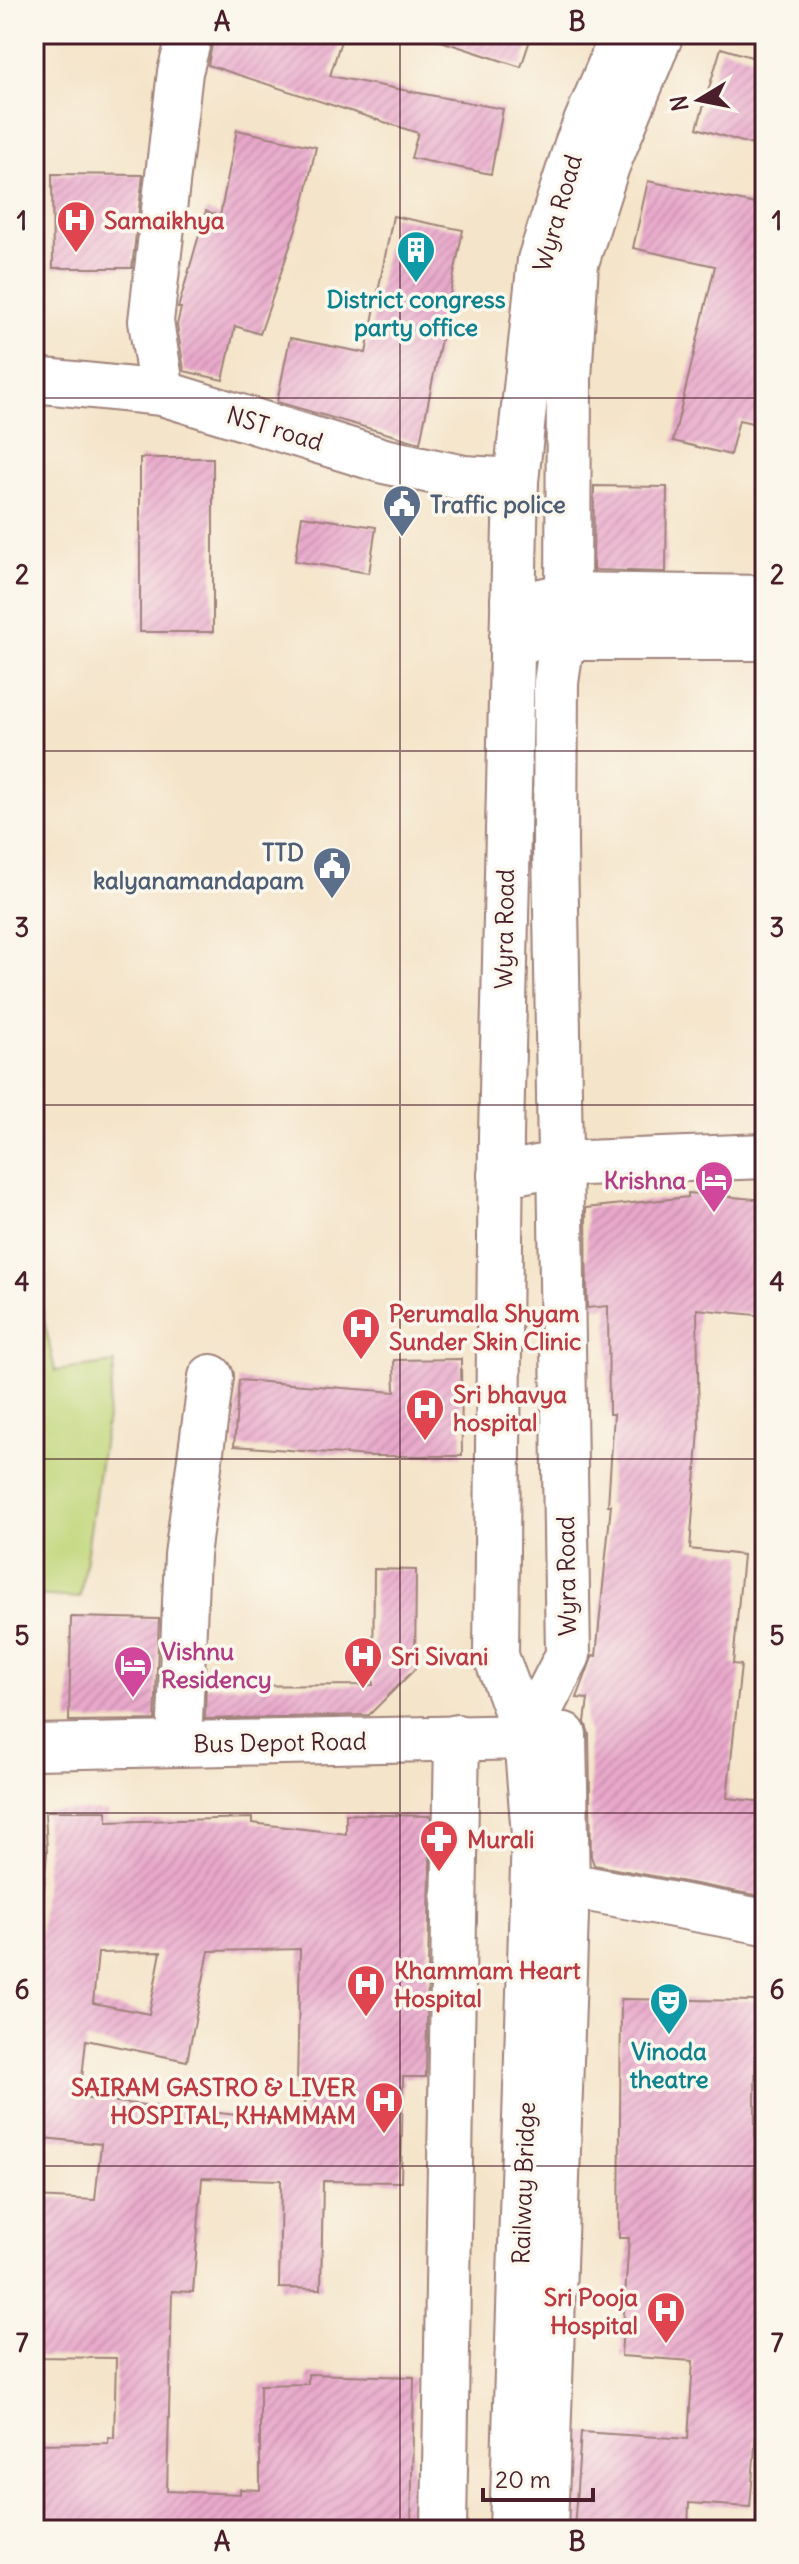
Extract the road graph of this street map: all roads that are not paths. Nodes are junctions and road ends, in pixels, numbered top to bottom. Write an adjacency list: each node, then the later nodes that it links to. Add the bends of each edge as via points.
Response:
1 (190, 34): 5 (street, via 180,72 151,321)
2 (623, 34): 6 (street, Wyra Road, via 577,144 540,260)
3 (661, 34): 7 (street, Wyra Road, via 607,166 576,263 569,379)
4 (34, 380): 5 (street, NST road)
5 (162, 393): 6 (street, NST road, via 384,461 464,478)
6 (516, 481): 9 (street, Wyra Road)
7 (568, 595): 8 (street); 9 (street, via 533,603); 11 (street, Wyra Road)
8 (765, 598)
9 (512, 619): 11 (street); 14 (street, Wyra Road)
10 (765, 638): 11 (street)
11 (560, 639): 13 (street, Wyra Road, via 555,845)
12 (765, 1156): 13 (street)
13 (558, 1164): 14 (street); 17 (street, Wyra Road, via 568,1655)
14 (500, 1175): 17 (street, Wyra Road, via 496,1656)
15 (211, 1377): 18 (street, via 187,1555)
16 (457, 1737): 17 (street, Bus Depot Road); 18 (street, Bus Depot Road); 22 (street)
17 (526, 1737): 20 (street, Bus Depot Road, via 564,1735); 23 (street, Railway Bridge, via 534,1835)
18 (179, 1744): 19 (street, Bus Depot Road)
19 (34, 1747)
20 (567, 1885): 21 (street); 24 (street)
21 (765, 1922)
22 (444, 2530)
23 (512, 2530)
24 (545, 2530)

